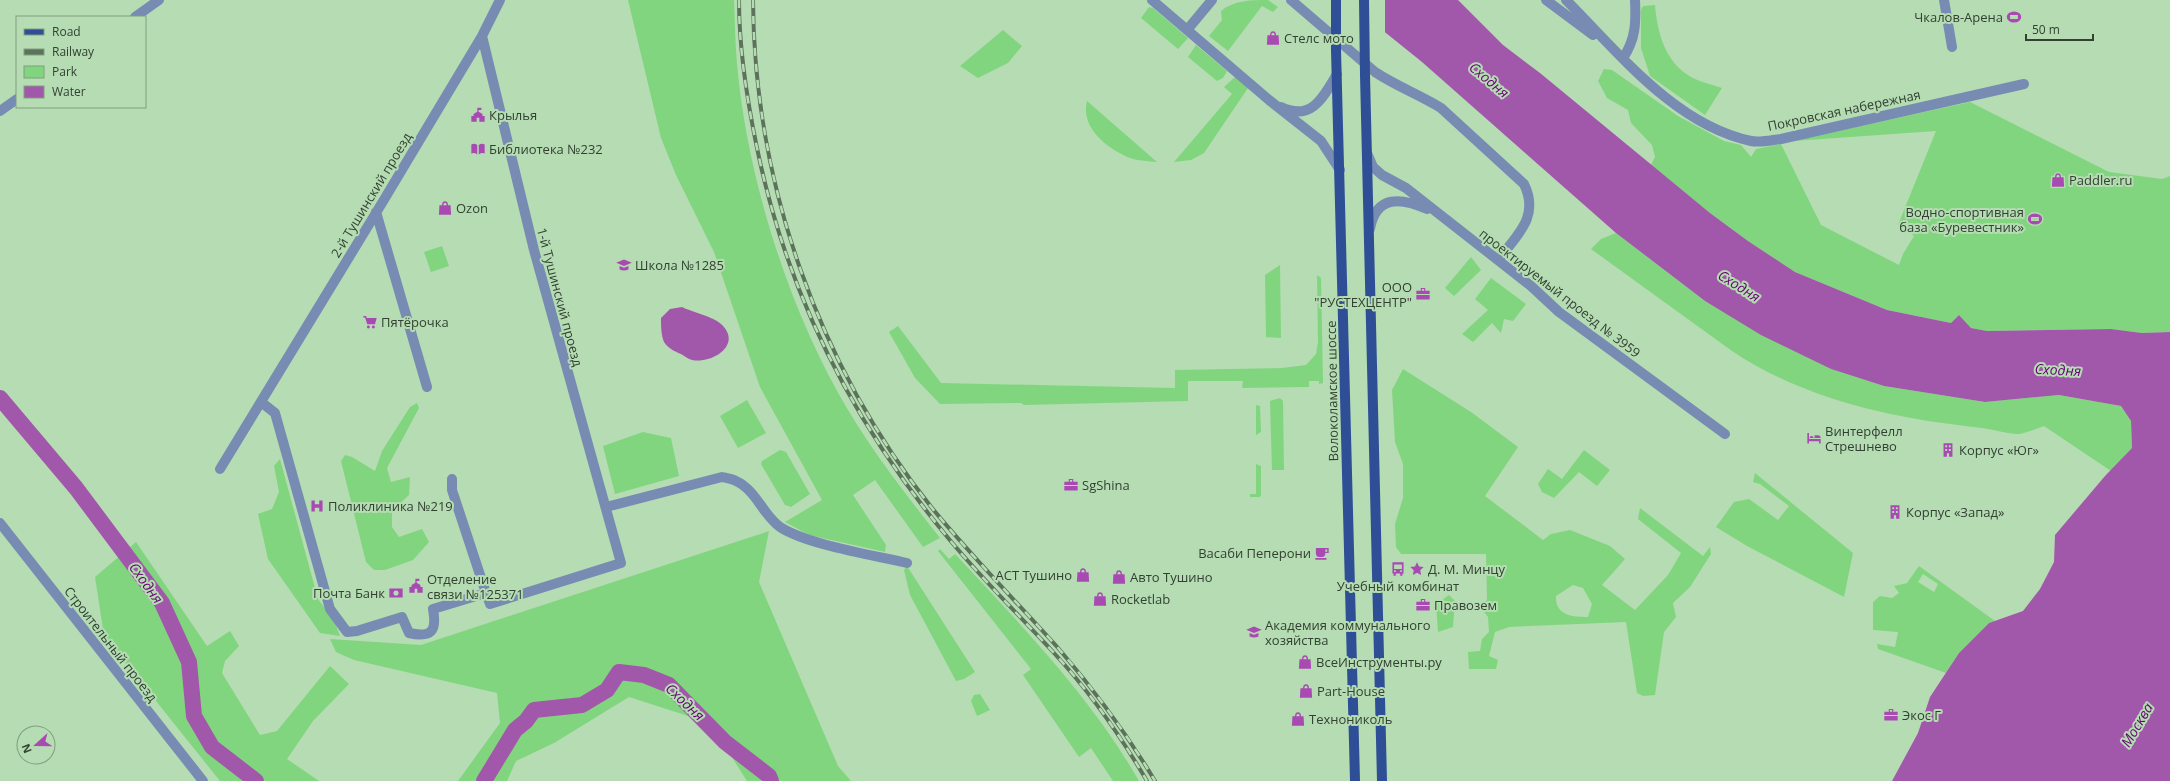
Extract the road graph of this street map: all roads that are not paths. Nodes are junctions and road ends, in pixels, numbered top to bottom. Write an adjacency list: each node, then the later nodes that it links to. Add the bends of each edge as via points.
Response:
1 (159, 0): 12 (street)
2 (500, 0): 14 (street, 2-й Тушинский проезд)
3 (1152, 0): 13 (street)
4 (1212, 0): 13 (street)
5 (1291, 0): 27 (street, via 1375,72 1389,82 1426,99 1455,120 1524,184 1530,202 1529,216 1526,224)
6 (1336, 0): 17 (main road, Волоколамское шоссе, bridge)
7 (1364, 0): 22 (main road, bridge)
8 (1546, 0): 16 (street, Покровская набережная)
9 (1566, 0): 16 (street, Покровская набережная)
10 (1635, 0): 16 (street, via 1636,30)
11 (1944, 0): 15 (street)
12 (135, 16)
13 (1187, 30): 20 (street)
14 (482, 36): 24 (street, 2-й Тушинский проезд); 33 (street, 1-й Тушинский проезд, via 538,263)
15 (1952, 46)
16 (1623, 58): 18 (street, Покровская набережная, via 1671,104 1711,128 1752,141 1781,139)
17 (1337, 74): 20 (street, via 1324,98 1309,109 1294,110); 23 (main road, Волоколамское шоссе)
18 (2024, 84)
19 (16, 100): 21 (street)
20 (1272, 102): 23 (street, via 1321,141)
21 (0, 111)
22 (1367, 153): 25 (street, проектируемый проезд № 3959, via 1382,175 1406,188); 26 (main road)
23 (1340, 170): 38 (main road, Волоколамское шоссе)
24 (376, 212): 28 (street); 29 (street, 2-й Тушинский проезд)
25 (1438, 213): 26 (street, проектируемый проезд № 3959, via 1413,203 1393,201 1376,213); 27 (street, проектируемый проезд № 3959)
26 (1369, 236): 39 (main road)
27 (1498, 260): 30 (street, проектируемый проезд № 3959, via 1560,312)
28 (427, 387)
29 (261, 402): 31 (street, 2-й Тушинский проезд); 36 (street, via 275,413 330,609 347,632 357,632 402,617 409,633 422,636 432,631 436,624 433,609)
30 (1725, 434)
31 (220, 469)
32 (452, 479): 36 (street, via 452,490)
33 (606, 507): 35 (street, via 722,477 736,481 749,490 757,503 780,527 812,540); 36 (street, 1-й Тушинский проезд, via 621,562 490,604)
34 (0, 523): 37 (street, Строительный проезд)
35 (907, 563)
36 (486, 593)
37 (203, 781)
38 (1355, 781)
39 (1382, 781)

